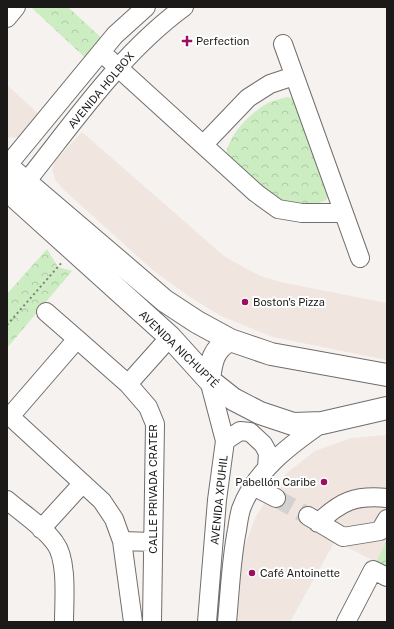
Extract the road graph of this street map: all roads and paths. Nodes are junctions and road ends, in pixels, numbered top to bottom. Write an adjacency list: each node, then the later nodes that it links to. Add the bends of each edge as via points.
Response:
1 (16, 7): 4 (street)
2 (146, 7): 6 (street)
3 (184, 7): 7 (street, AVENIDA HOLBOX, via 137,47)
4 (7, 18)
5 (283, 44): 8 (street)
6 (101, 52): 7 (street); 10 (street)
7 (119, 68): 9 (street); 11 (street, AVENIDA HOLBOX)
8 (294, 76): 9 (street, via 270,84 248,98); 12 (street)
9 (203, 145): 12 (street, via 256,193 278,209)
10 (7, 166): 11 (main road, AVENIDA NICHUPTÉ)
11 (16, 186): 13 (main road, AVENIDA NICHUPTÉ); 16 (main road, AVENIDA NICHUPTÉ)
12 (343, 213): 14 (street)
13 (74, 250): 17 (path); 18 (main road, AVENIDA NICHUPTÉ)
14 (360, 258)
15 (46, 312): 19 (street, CALLE PRIVADA CRATER)
16 (188, 317): 18 (main road, via 184,329); 20 (main road, AVENIDA NICHUPTÉ)
17 (7, 325)
18 (170, 337): 22 (main road, AVENIDA NICHUPTÉ); 23 (street)
19 (77, 339): 23 (street, CALLE PRIVADA CRATER); 28 (street, via 13,413 14,420)
20 (230, 340): 21 (main road, AVENIDA NICHUPTÉ, via 271,354); 22 (main road, via 223,343 214,354)
21 (377, 374): 24 (main road, via 385,391)
22 (209, 380): 25 (main road, AVENIDA NICHUPTÉ, via 233,399 274,418 294,424); 26 (street, AVENIDA XPUHIL)
23 (128, 384): 36 (street, CALLE PRIVADA CRATER, via 148,407 155,424)
24 (379, 410): 25 (main road, AVENIDA NICHUPTÉ)
25 (322, 423): 27 (street, AVENIDA XPUHIL, via 286,448)
26 (225, 441): 27 (street, via 240,431 250,432 263,444 268,453); 41 (street, AVENIDA XPUHIL, via 216,500)
27 (267, 468): 29 (street, AVENIDA XPUHIL)
28 (82, 484): 34 (street); 35 (street, via 102,501 114,519)
29 (254, 486): 30 (street); 42 (street, AVENIDA XPUHIL, via 241,509 238,524)
30 (276, 498)
31 (387, 498): 33 (street, via 371,497 345,501 313,519 343,537 380,531)
32 (7, 500): 34 (street)
33 (387, 519)
34 (42, 529): 38 (street, via 56,544 62,560)
35 (122, 541): 36 (street); 39 (street)
36 (153, 542): 40 (street, CALLE PRIVADA CRATER)
37 (387, 577): 43 (street, via 373,570)
38 (64, 622)
39 (133, 622)
40 (152, 622)
41 (207, 622)
42 (227, 622)
43 (346, 622)

